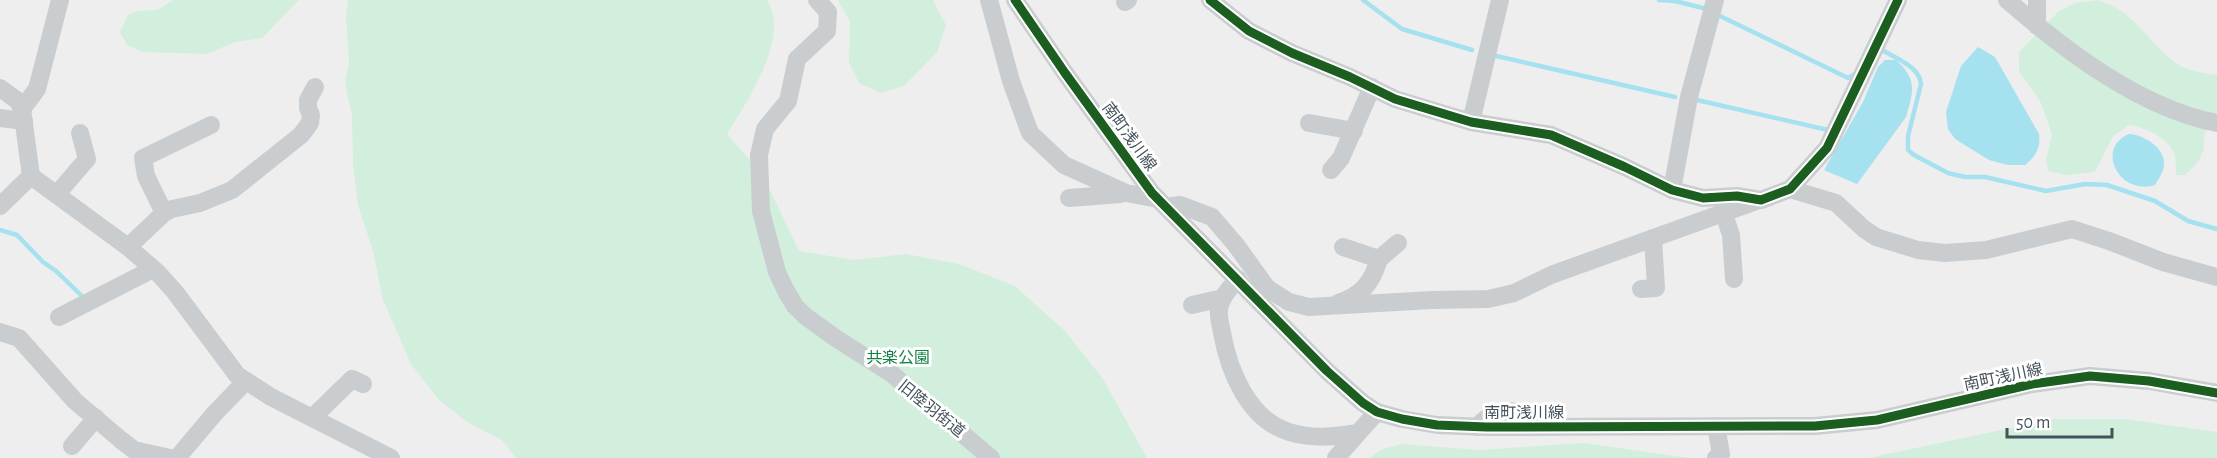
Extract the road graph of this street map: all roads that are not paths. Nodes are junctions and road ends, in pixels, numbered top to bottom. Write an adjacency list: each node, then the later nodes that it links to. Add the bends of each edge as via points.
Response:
1 (60, 0): 15 (street, via 37,89)
2 (818, 0): 62 (street, 旧陸羽街道, via 828,12 827,31 797,59 788,101 765,129 759,154 761,211 774,261 795,306 892,374)
3 (989, 0): 27 (street, via 1030,133 1064,165)
4 (1015, 0): 31 (street, 南町浅川線)
5 (1210, 0): 13 (street, via 1250,31)
6 (1500, 0): 17 (street)
7 (1715, 0): 26 (street, via 1689,97)
8 (1899, 0): 25 (street, via 1827,148)
9 (2007, 0): 11 (street)
10 (2037, 0): 11 (street)
11 (2037, 26): 19 (street, via 2150,100 2196,119)
12 (315, 87): 33 (street, via 308,100 310,123 301,135 232,190)
13 (1372, 87): 17 (street, via 1395,99); 21 (street)
14 (0, 88): 15 (street, via 18,101)
15 (23, 115): 16 (street); 24 (street)
16 (0, 118)
17 (1471, 122): 26 (street, via 1551,135)
18 (1309, 123): 21 (street)
19 (2217, 123)
20 (211, 125): 33 (street, via 143,158 146,177)
21 (1354, 131): 23 (street)
22 (80, 134): 28 (street, via 87,159)
23 (1331, 170)
24 (31, 176): 28 (street); 32 (street)
25 (1790, 189): 30 (street); 41 (street, via 1836,203 1876,237 1918,250 1986,250 2072,229)
26 (1672, 190): 30 (street, via 1703,198 1737,196)
27 (1126, 193): 29 (street); 31 (street)
28 (57, 194): 37 (street)
29 (1069, 198)
30 (1761, 200): 34 (street)
31 (1162, 203): 42 (street, 南町浅川線); 47 (street, via 1212,217 1267,288 1288,302)
32 (0, 206)
33 (164, 213): 37 (street)
34 (1724, 214): 35 (street); 43 (street, via 1731,235)
35 (1653, 238): 44 (street, via 1656,288); 47 (street, via 1551,275 1514,293 1488,299)
36 (1398, 243): 39 (street)
37 (128, 247): 40 (street)
38 (1343, 247): 39 (street)
39 (1379, 259): 47 (street, via 1374,277 1355,297)
40 (153, 268): 48 (street); 50 (street, via 232,369)
41 (2217, 277)
42 (1238, 279): 45 (street); 53 (street, 南町浅川線, via 1327,370)
43 (1734, 279)
44 (1641, 289)
45 (1223, 297): 46 (street); 57 (street, via 1218,310 1227,357 1245,397 1264,418 1287,431 1313,438)
46 (1192, 305)
47 (1328, 306)
48 (59, 317)
49 (0, 332): 55 (street, via 19,338 75,401)
50 (246, 381): 54 (street); 60 (street)
51 (363, 384): 54 (street, via 352,379)
52 (2217, 393): 56 (street, 南町浅川線, via 2090,376 2032,384 1877,420 1815,426)
53 (1377, 412): 56 (street, 南町浅川線, via 1402,420 1477,427); 57 (street)
54 (313, 417): 61 (street)
55 (96, 418): 58 (street); 59 (street, via 134,450)
56 (1716, 426): 64 (street, via 1721,454)
57 (1358, 433): 63 (street)
58 (72, 446)
59 (170, 458)
60 (177, 458)
61 (391, 458)
62 (991, 458)
63 (1336, 458)
64 (1716, 458)

